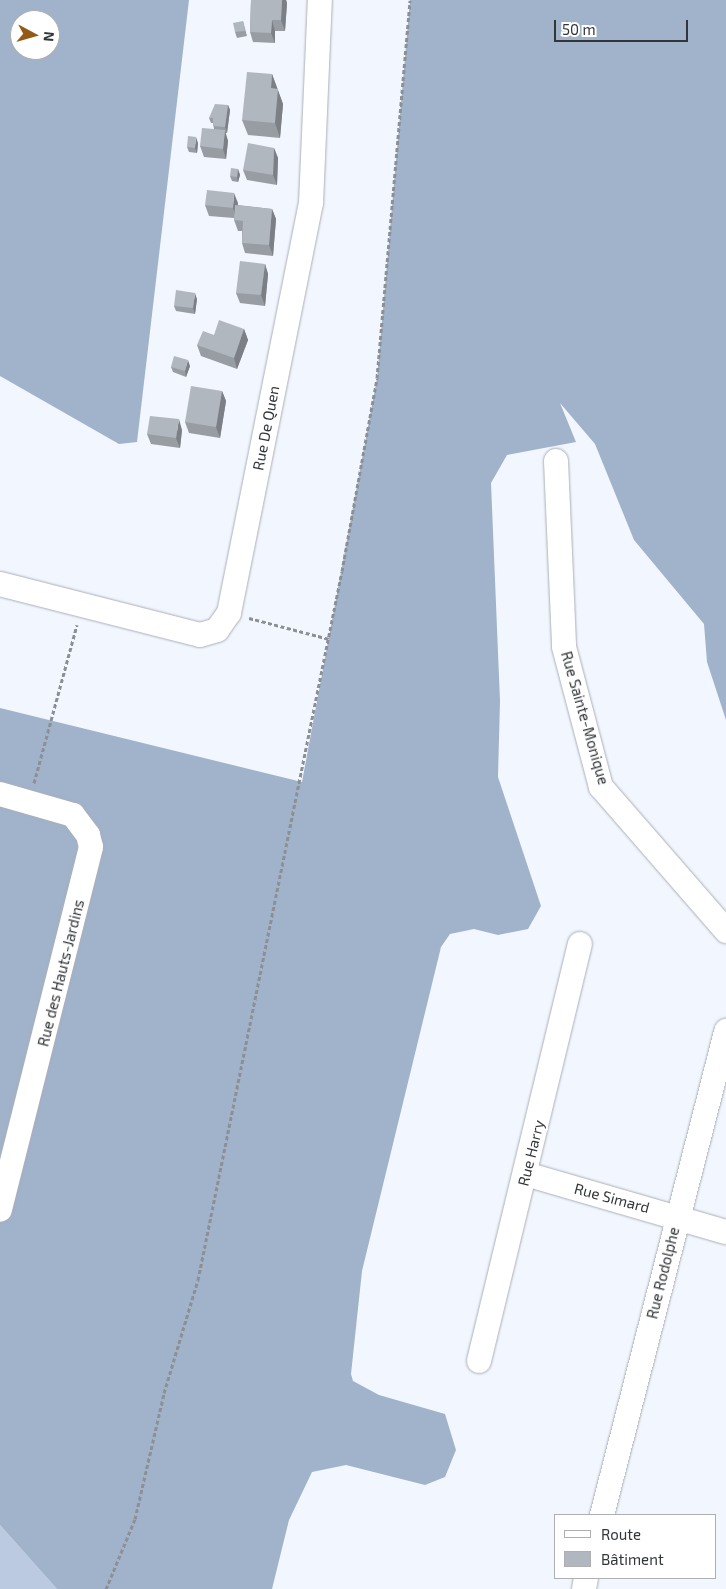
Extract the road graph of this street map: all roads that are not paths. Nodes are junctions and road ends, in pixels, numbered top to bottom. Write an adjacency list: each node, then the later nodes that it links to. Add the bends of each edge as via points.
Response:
1 (320, 0): 3 (street, Rue De Quen, via 311,203 229,613 217,630 200,635)
2 (556, 461): 5 (street, Rue Sainte-Monique, via 564,647 601,787)
3 (0, 584)
4 (0, 794): 9 (street, Rue des Hauts-Jardins, via 73,815 88,835 90,848)
5 (726, 931)
6 (580, 944): 8 (street, Rue Harry)
7 (726, 1031): 10 (street, Rue Rodolphe)
8 (526, 1174): 10 (street, Rue Simard); 12 (street, Rue Harry)
9 (0, 1210)
10 (677, 1216): 11 (street, Rue Simard); 13 (street, Rue Rodolphe)
11 (726, 1232)
12 (479, 1361)
13 (602, 1514)

